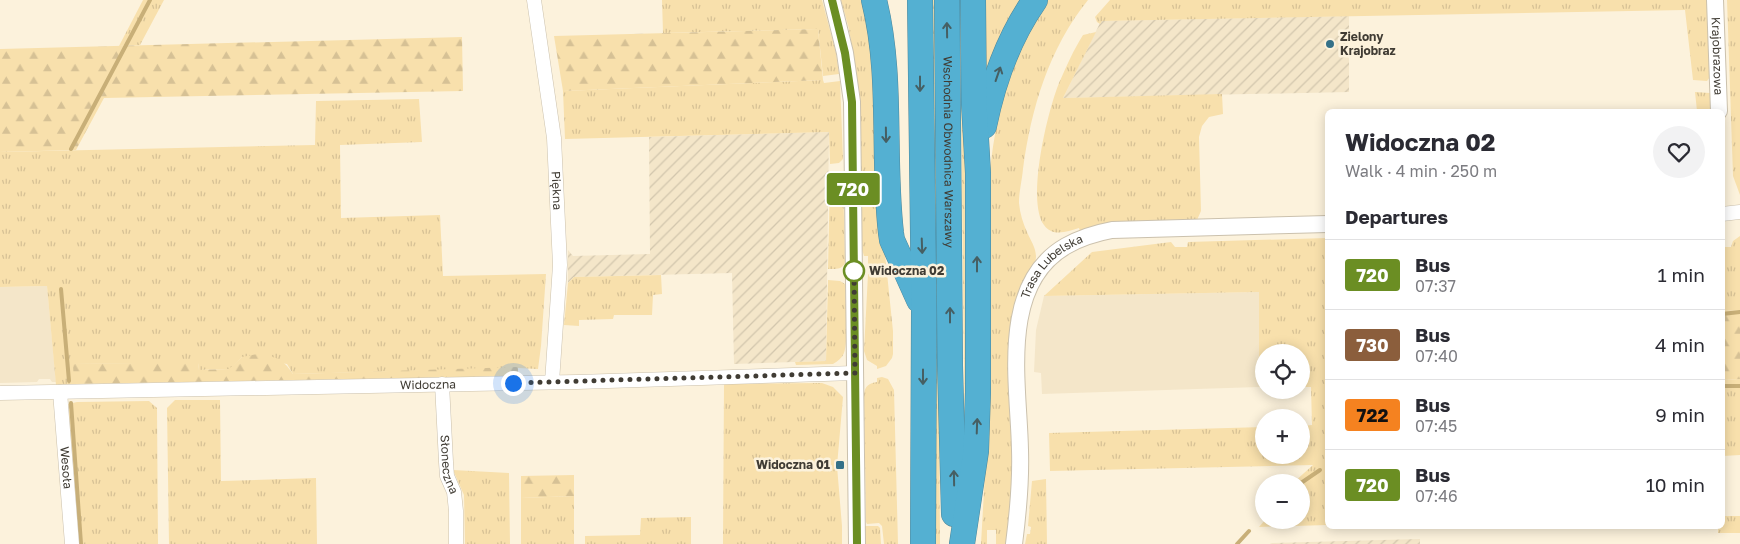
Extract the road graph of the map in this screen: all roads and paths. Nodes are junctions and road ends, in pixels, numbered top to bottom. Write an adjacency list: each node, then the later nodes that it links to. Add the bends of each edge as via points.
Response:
1 (534, 0): 16 (street, Piękna, via 555,146 560,265)
2 (832, 0): 15 (street, via 845,53 852,102)
3 (874, 0): 14 (highway, one-way to 14, via 883,56 890,233)
4 (920, 0): 14 (highway, one-way to 14)
5 (947, 0): 24 (highway, Wschodnia Obwodnica Warszawy, one-way to 5)
6 (974, 0): 10 (highway)
7 (1035, 0): 10 (highway, one-way to 7, via 989,104 1000,69)
8 (1715, 0): 9 (street, Krajobrazowa)
9 (1719, 109)
10 (978, 173): 25 (highway, one-way to 10, via 976,451)
11 (1740, 212): 12 (street)
12 (1725, 214)
13 (1325, 224): 26 (street, Trasa Lubelska, via 1112,230 1074,242 1052,256 1030,285 1018,320 1020,477)
14 (924, 311): 23 (highway, one-way to 23)
15 (855, 373): 16 (street, Widoczna); 22 (street)
16 (552, 382): 17 (street, Widoczna)
17 (442, 384): 18 (street, Widoczna); 21 (street, Słoneczna, via 446,462 456,511)
18 (60, 392): 19 (street, Widoczna); 20 (street, Wesoła)
19 (0, 393)
20 (72, 544)
21 (456, 544)
22 (857, 544)
23 (924, 544)
24 (955, 544)
25 (962, 544)
26 (1014, 544)

